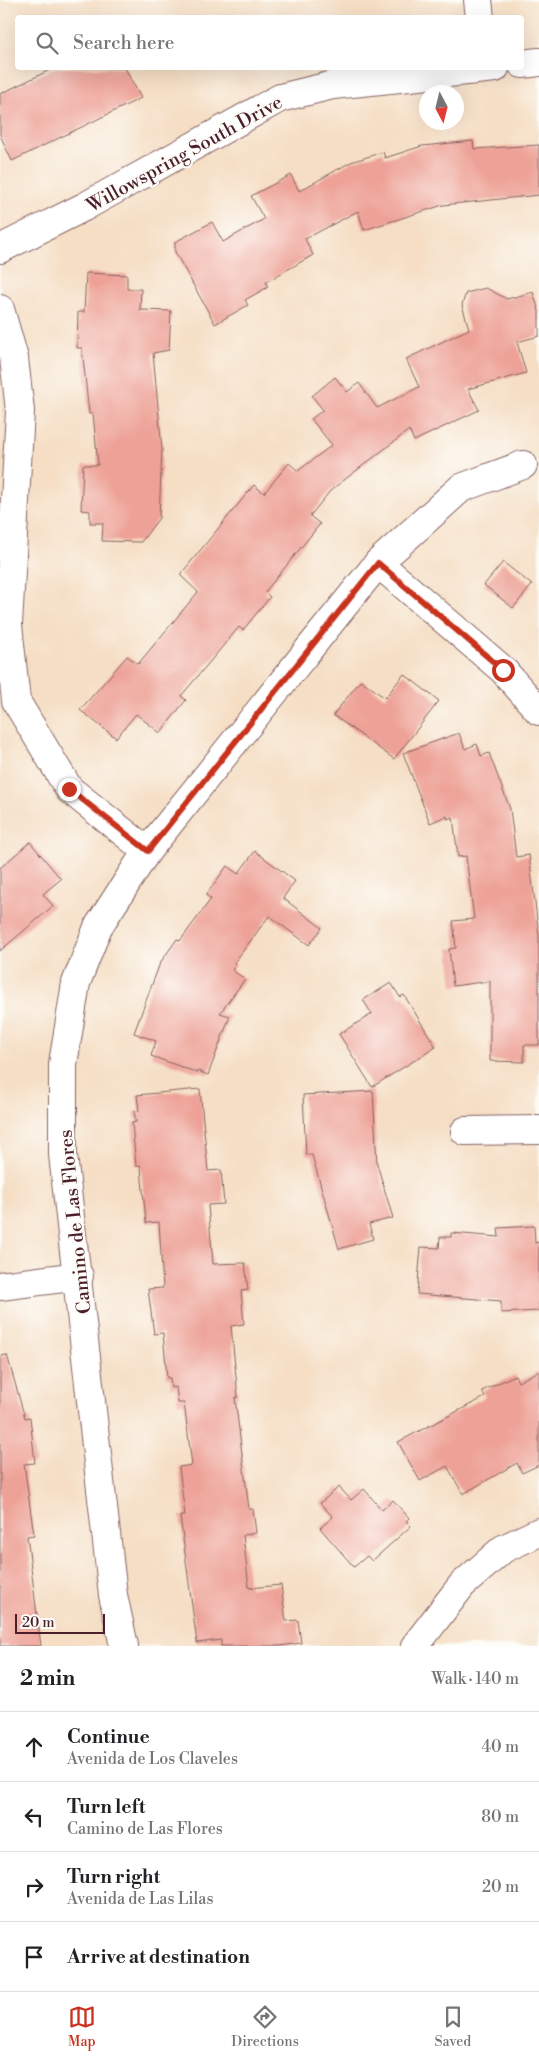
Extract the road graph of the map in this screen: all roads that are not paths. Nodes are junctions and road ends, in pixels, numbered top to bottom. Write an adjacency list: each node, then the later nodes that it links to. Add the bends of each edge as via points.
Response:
1 (478, 0): 2 (street)
2 (480, 15)
3 (539, 62): 4 (street)
4 (524, 64)
5 (471, 70): 6 (street, Willowspring South Drive, via 333,85 280,98 84,207)
6 (0, 249)
7 (0, 309): 11 (street, via 14,358 20,411 8,625 16,701 69,789)
8 (522, 465): 9 (street, Camino de Las Flores, via 461,488)
9 (378, 563): 10 (street, via 503,670); 11 (street, Camino de Las Flores)
10 (539, 710)
11 (148, 851): 14 (street, Camino de Las Flores, via 95,935 76,983 63,1064 64,1155)
12 (539, 1130): 13 (street)
13 (465, 1131)
14 (79, 1276): 15 (street); 17 (street, Camino de Las Flores, via 113,1595)
15 (0, 1286)
16 (539, 1532): 18 (street, via 503,1549 462,1585)
17 (124, 1646)
18 (415, 1646)

